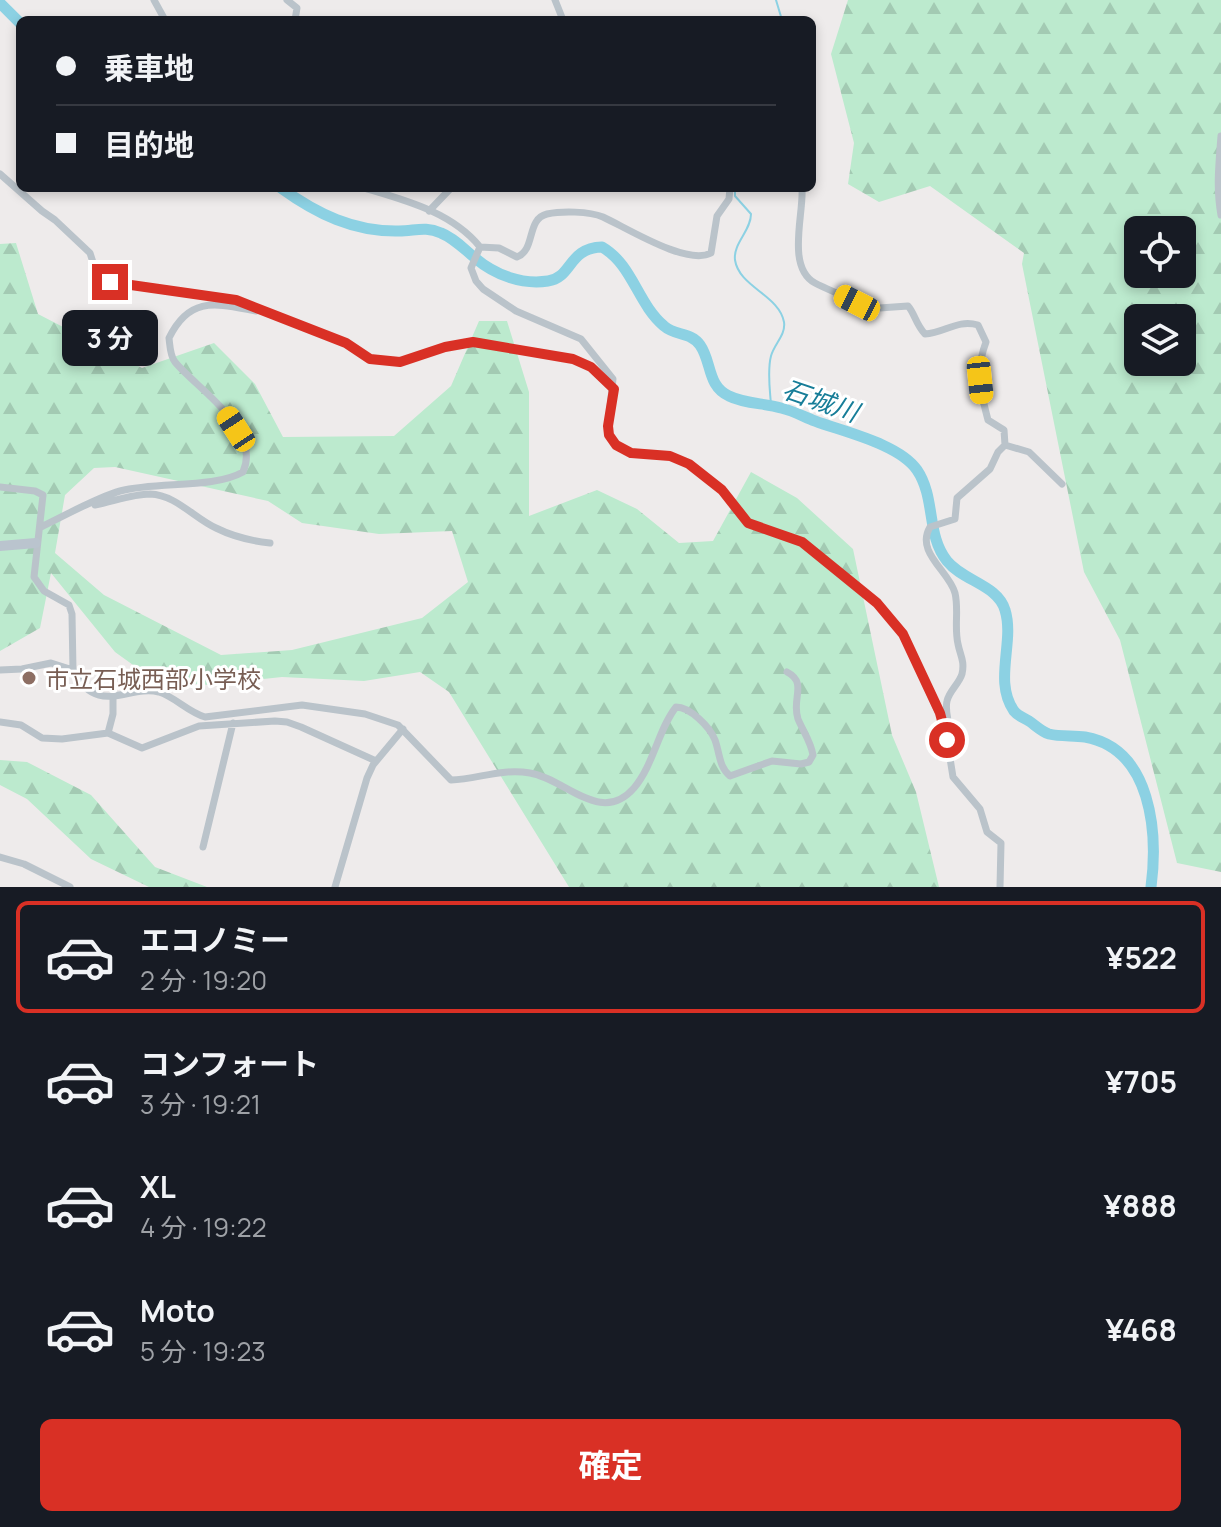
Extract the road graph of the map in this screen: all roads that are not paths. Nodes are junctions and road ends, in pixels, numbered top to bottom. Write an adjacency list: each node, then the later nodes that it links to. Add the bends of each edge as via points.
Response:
1 (287, 0): 2 (street, via 297,8)
2 (296, 16)
3 (1221, 136): 12 (street)
4 (0, 174): 5 (street)
5 (16, 187)
6 (22, 192): 14 (street, via 90,253 98,278 236,300)
7 (379, 192): 11 (street)
8 (447, 192): 11 (street)
9 (730, 192): 13 (street, via 706,256 670,251 601,216 583,214 545,214 534,225 522,256)
10 (802, 192): 16 (street, via 799,257 805,276 865,309 908,306 925,334 966,322 978,325 986,342 978,364 982,396 988,420 1004,430)
11 (429, 211): 13 (street, via 467,233)
12 (1221, 215)
13 (480, 248): 15 (street, via 471,268 476,281 536,322 586,343 613,379)
14 (269, 313): 15 (street, via 346,343 370,359 400,362 473,342 573,359 591,367); 19 (street, via 200,306 169,338 173,360 218,401 242,439 247,461 243,472 221,481 117,491)
15 (614, 389): 32 (street, via 608,426 616,445 689,464 722,490 748,523 802,542 877,603 903,634)
16 (1005, 445): 17 (street, via 1029,452); 32 (street, via 990,469 957,498 955,519 930,527 926,536 927,549 954,590 957,643 963,656 961,677 947,699)
17 (1062, 484)
18 (0, 487): 20 (street, via 43,495)
19 (85, 507): 20 (street); 22 (street, via 150,494 167,498 214,527)
20 (41, 527): 21 (street)
21 (36, 543): 23 (street); 25 (street, via 37,585 62,599 72,614)
22 (270, 543)
23 (0, 546)
24 (0, 670): 25 (street, via 51,663)
25 (73, 670): 27 (street, via 95,693)
26 (787, 672): 30 (street, via 800,685 795,704 812,747 809,762 772,761 730,776 712,734 686,708 676,707 639,781 610,804 594,803 530,773 506,771 451,780)
27 (113, 698): 30 (street, via 161,693 205,717 316,705 365,714); 31 (street)
28 (0, 722): 31 (street, via 21,725 42,738)
29 (233, 723): 31 (street, via 187,729 142,748); 33 (street, via 287,722); 34 (street)
30 (403, 729): 33 (street)
31 (108, 733)
32 (947, 740): 38 (street, via 953,777 980,809 987,832 1001,843)
33 (376, 761): 37 (street)
34 (203, 847)
35 (0, 857): 36 (street)
36 (70, 887)
37 (335, 887)
38 (1000, 887)

